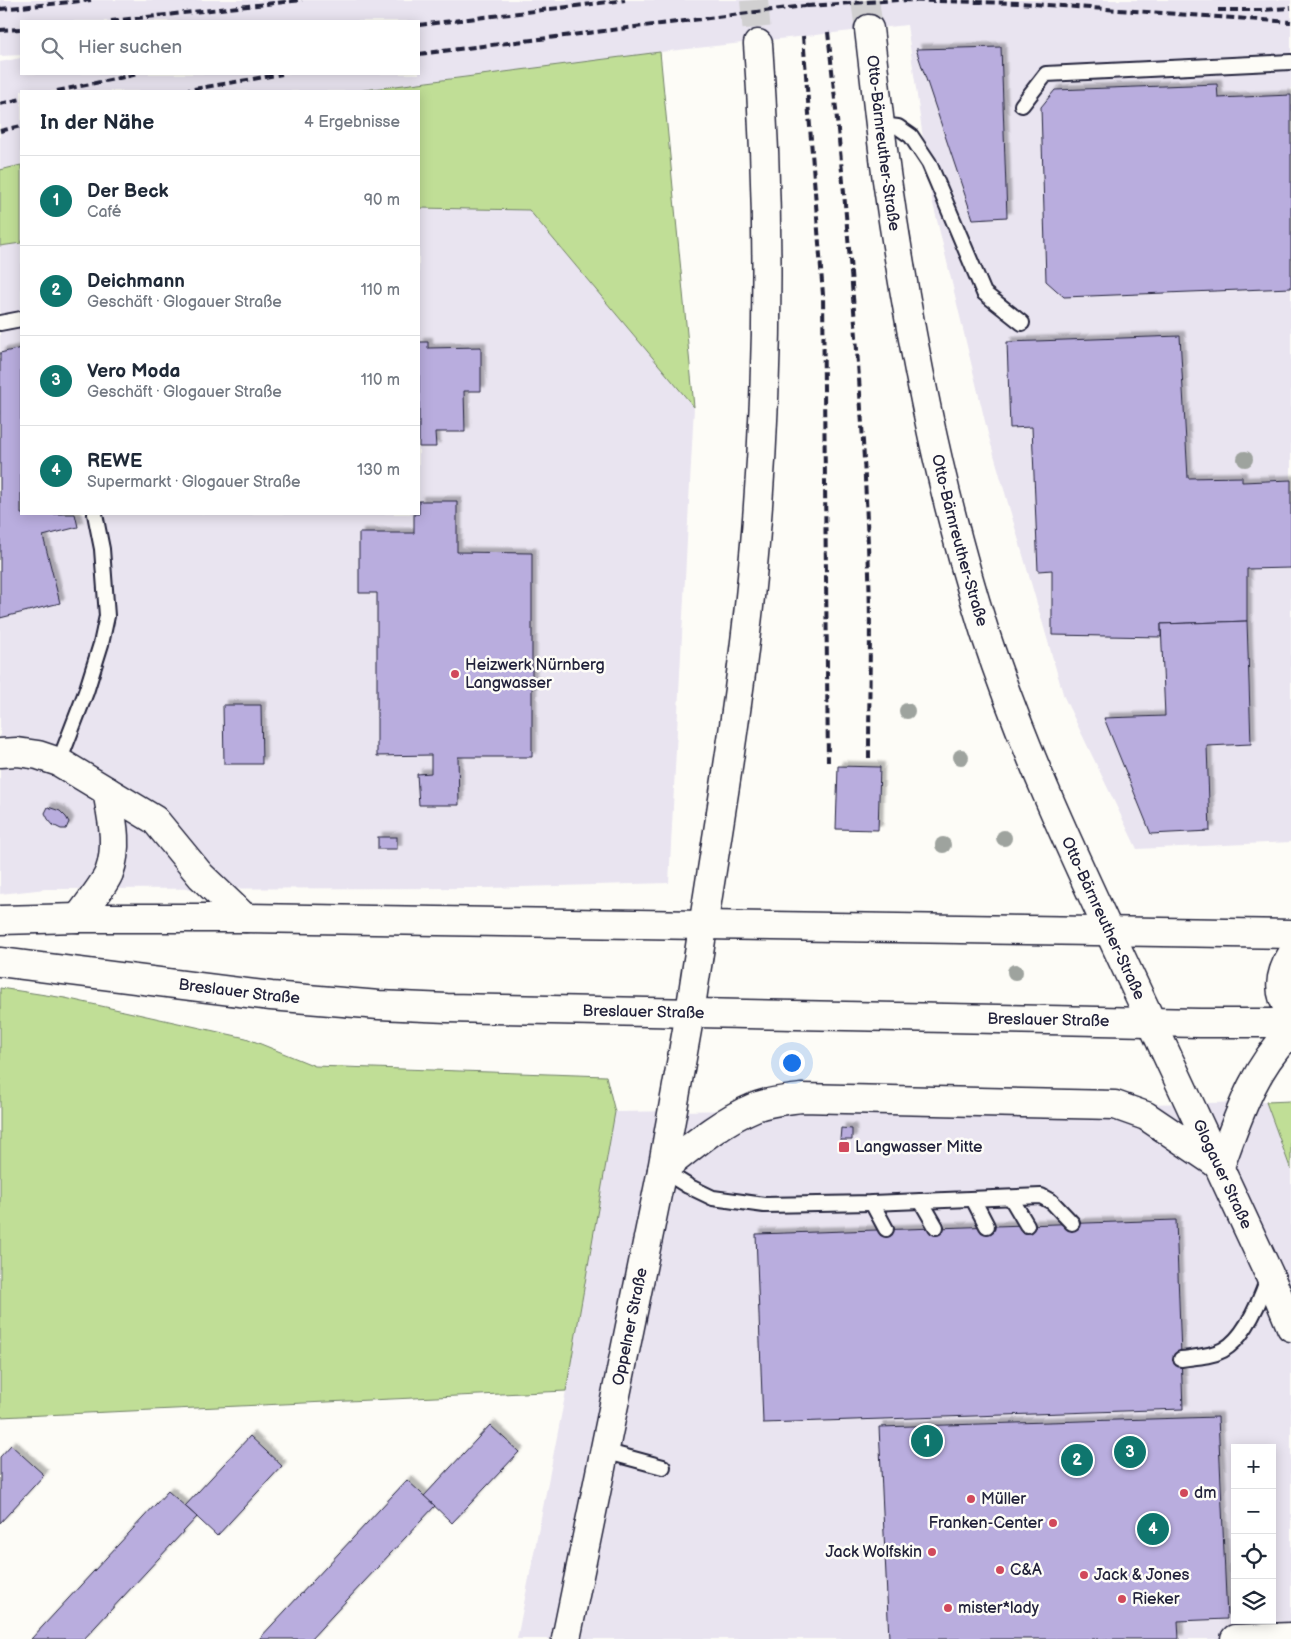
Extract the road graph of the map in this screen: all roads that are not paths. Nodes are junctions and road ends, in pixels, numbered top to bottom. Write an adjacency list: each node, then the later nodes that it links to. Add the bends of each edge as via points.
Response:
1 (869, 29): 5 (main road, Otto-Bärnreuther-Straße)
2 (758, 44): 16 (main road, via 767,241 759,495 742,660)
3 (1291, 62): 4 (lane, via 1046,74)
4 (1022, 104)
5 (881, 125): 8 (lane, via 898,127 912,136 929,163 984,293); 17 (main road, Otto-Bärnreuther-Straße, via 915,352 941,476 962,554 986,635 1029,750)
6 (20, 319): 7 (lane)
7 (0, 323)
8 (1022, 323)
9 (95, 515): 11 (lane, via 102,549 107,616 86,692)
10 (0, 753): 11 (main road, via 38,755)
11 (59, 762): 12 (main road)
12 (107, 791): 13 (main road, via 114,852 109,874); 14 (main road, via 155,820 201,876)
13 (78, 918): 14 (main road); 15 (main road)
14 (245, 918): 16 (main road)
15 (0, 920)
16 (703, 926): 17 (main road); 22 (main road)
17 (1110, 932): 18 (main road); 23 (main road, Otto-Bärnreuther-Straße)
18 (1291, 934)
19 (1291, 956): 21 (main road, via 1280,980 1281,995)
20 (0, 962): 22 (main road, Breslauer Straße, via 271,996 370,1004)
21 (1291, 1012)
22 (690, 1013): 23 (main road, Breslauer Straße); 27 (main road, Oppelner Straße)
23 (1151, 1022): 24 (main road, Breslauer Straße); 26 (main road, Glogauer Straße)
24 (1291, 1023)
25 (1291, 1032): 26 (main road, via 1251,1086)
26 (1220, 1166): 27 (main road, via 1146,1116 1115,1105 802,1098 768,1103 740,1114); 37 (main road, Glogauer Straße)
27 (662, 1170): 31 (lane, via 720,1200 764,1205); 40 (main road, Oppelner Straße)
28 (1012, 1198): 29 (lane); 32 (lane, via 1041,1196 1052,1202); 33 (lane)
29 (973, 1199): 30 (lane); 34 (lane)
30 (921, 1201): 31 (lane); 35 (lane)
31 (872, 1203): 36 (lane)
32 (1072, 1223)
33 (1027, 1224)
34 (987, 1226)
35 (936, 1228)
36 (886, 1229)
37 (1269, 1274): 38 (main road, Glogauer Straße); 39 (lane, via 1252,1317 1236,1338 1223,1350)
38 (1291, 1327)
39 (1181, 1359)
40 (604, 1451): 41 (lane); 43 (main road, Oppelner Straße)
41 (663, 1467)
42 (1291, 1637): 44 (main road)
43 (566, 1639)
44 (1235, 1639)

